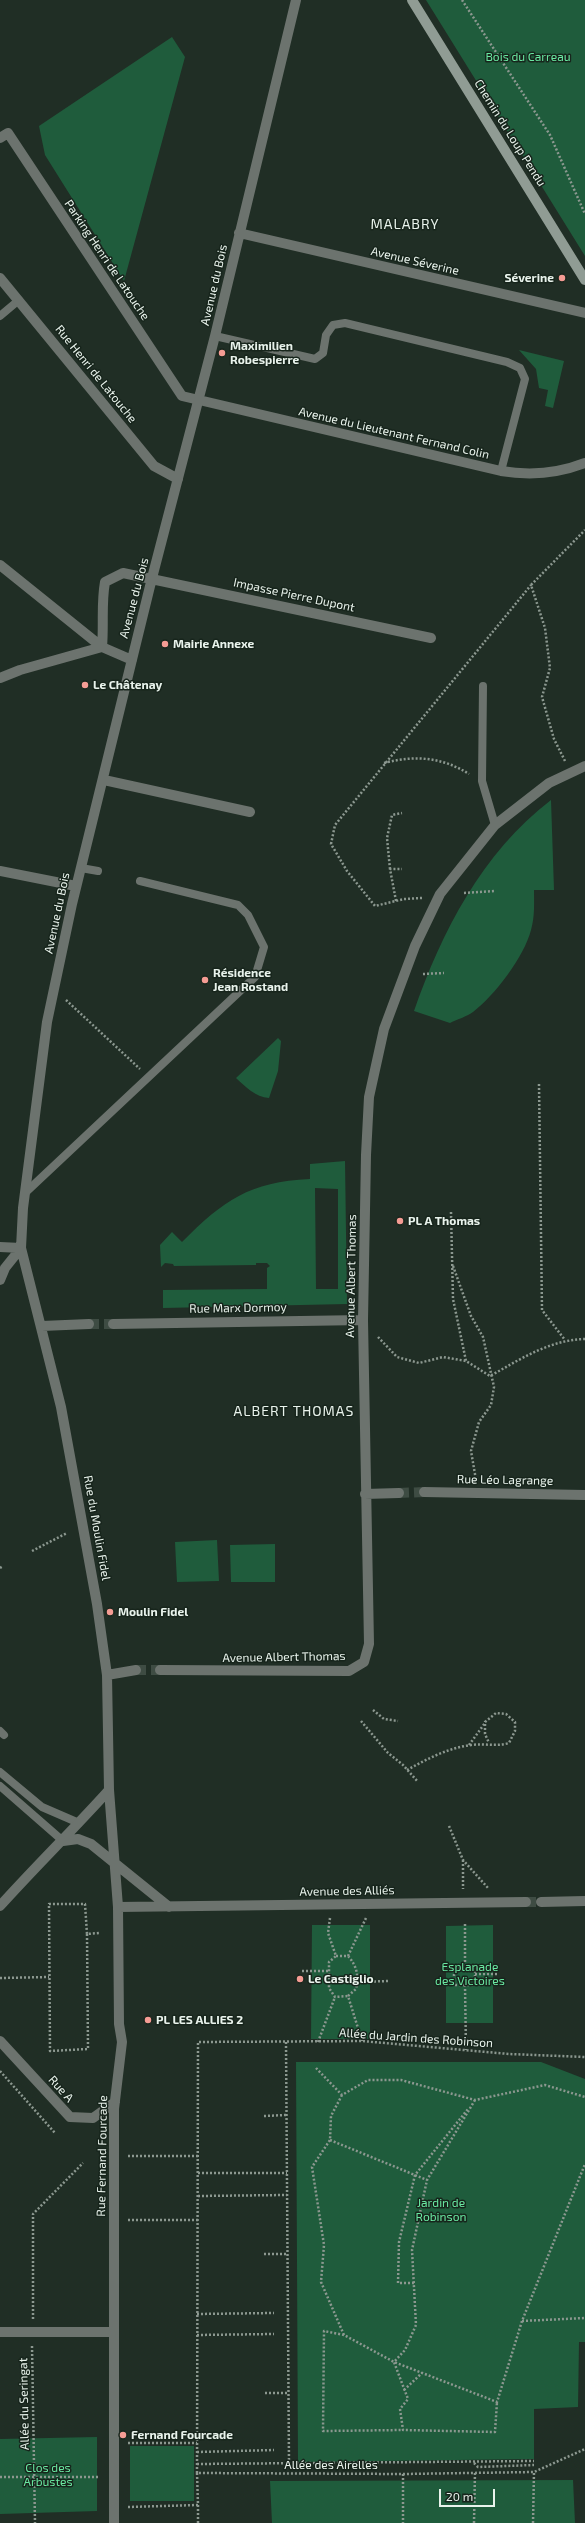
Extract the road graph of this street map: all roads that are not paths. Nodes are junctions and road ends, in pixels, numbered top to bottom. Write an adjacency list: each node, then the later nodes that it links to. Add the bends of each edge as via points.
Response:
1 (296, 0): 4 (street, Avenue du Bois)
2 (412, 0): 6 (main road, Chemin du Loup Pendu)
3 (0, 138): 11 (street, Parking Henri de Latouche, via 8,133 174,385 182,396)
4 (239, 233): 8 (street, Avenue Séverine); 10 (street, Avenue du Bois)
5 (0, 278): 7 (street, Rue Henri de Latouche)
6 (585, 280)
7 (19, 300): 9 (lane); 14 (street, Rue Henri de Latouche, via 154,466)
8 (585, 313)
9 (0, 316)
10 (215, 336): 11 (street, Avenue du Bois); 13 (lane, via 316,359 323,353 326,335 332,325 345,324 508,362 520,368 525,379)
11 (197, 401): 13 (street, Avenue du Lieutenant Fernand Colin); 14 (street, Avenue du Bois)
12 (585, 463): 13 (street, Avenue du Lieutenant Fernand Colin, via 528,476)
13 (501, 471)
14 (178, 480): 16 (street, Avenue du Bois)
15 (0, 566): 18 (street)
16 (152, 578): 17 (street, Impasse Pierre Dupont); 18 (street, Impasse Pierre Dupont, via 123,573 105,582 101,605 104,621); 19 (street, Avenue du Bois)
17 (432, 638)
18 (102, 646): 19 (street); 20 (street)
19 (132, 660): 23 (street, Avenue du Bois)
20 (0, 678)
21 (483, 686): 25 (lane, via 482,781)
22 (585, 766): 25 (street, Avenue Albert Thomas, via 549,783)
23 (104, 780): 24 (street); 26 (street, Avenue du Bois)
24 (250, 812)
25 (495, 825): 36 (street, Avenue Albert Thomas, via 440,894 415,946 384,1029 369,1097)
26 (81, 868): 28 (lane); 30 (street, Avenue du Bois)
27 (0, 871): 30 (street)
28 (98, 871)
29 (140, 881): 31 (lane, via 238,905 248,915 264,947 255,976)
30 (76, 886): 31 (street, Avenue du Bois, via 48,1022)
31 (26, 1193): 32 (street, Avenue du Bois)
32 (23, 1208): 34 (street, Rue du Moulin Fidel)
33 (0, 1247): 34 (street)
34 (21, 1248): 35 (street, via 4,1268); 39 (street, Rue du Moulin Fidel)
35 (0, 1280)
36 (362, 1320): 38 (street, Rue Marx Dormoy); 42 (street, Avenue Albert Thomas)
37 (89, 1324): 39 (street)
38 (113, 1324)
39 (42, 1326): 46 (street, Rue du Moulin Fidel, via 80,1504)
40 (424, 1492): 43 (street, Rue Léo Lagrange)
41 (399, 1493): 42 (street)
42 (365, 1494): 45 (street, Avenue Albert Thomas, via 369,1644 364,1662 349,1671)
43 (585, 1495)
44 (136, 1670): 46 (street)
45 (160, 1670)
46 (107, 1675): 49 (street, Rue du Moulin Fidel)
47 (0, 1772): 50 (lane, via 42,1807)
48 (0, 1786): 51 (lane)
49 (109, 1790): 50 (street); 52 (street, Rue Fernand Fourcade)
50 (79, 1823): 51 (street)
51 (63, 1841): 52 (street, via 78,1839 90,1844); 56 (street, via 49,1851)
52 (113, 1861): 57 (street, Rue Fernand Fourcade); 58 (street)
53 (585, 1901): 55 (street)
54 (526, 1902): 58 (street, Avenue des Alliés)
55 (541, 1902)
56 (0, 1906)
57 (118, 1907): 58 (street, Avenue des Alliés); 60 (street, Rue Fernand Fourcade, via 119,2024 122,2042)
58 (169, 1907)
59 (0, 2041): 60 (street, Rue A, via 70,2117 93,2118)
60 (115, 2102): 62 (street, Rue Fernand Fourcade)
61 (0, 2332): 62 (street)
62 (114, 2332): 63 (street, Rue Fernand Fourcade)
63 (114, 2523)

